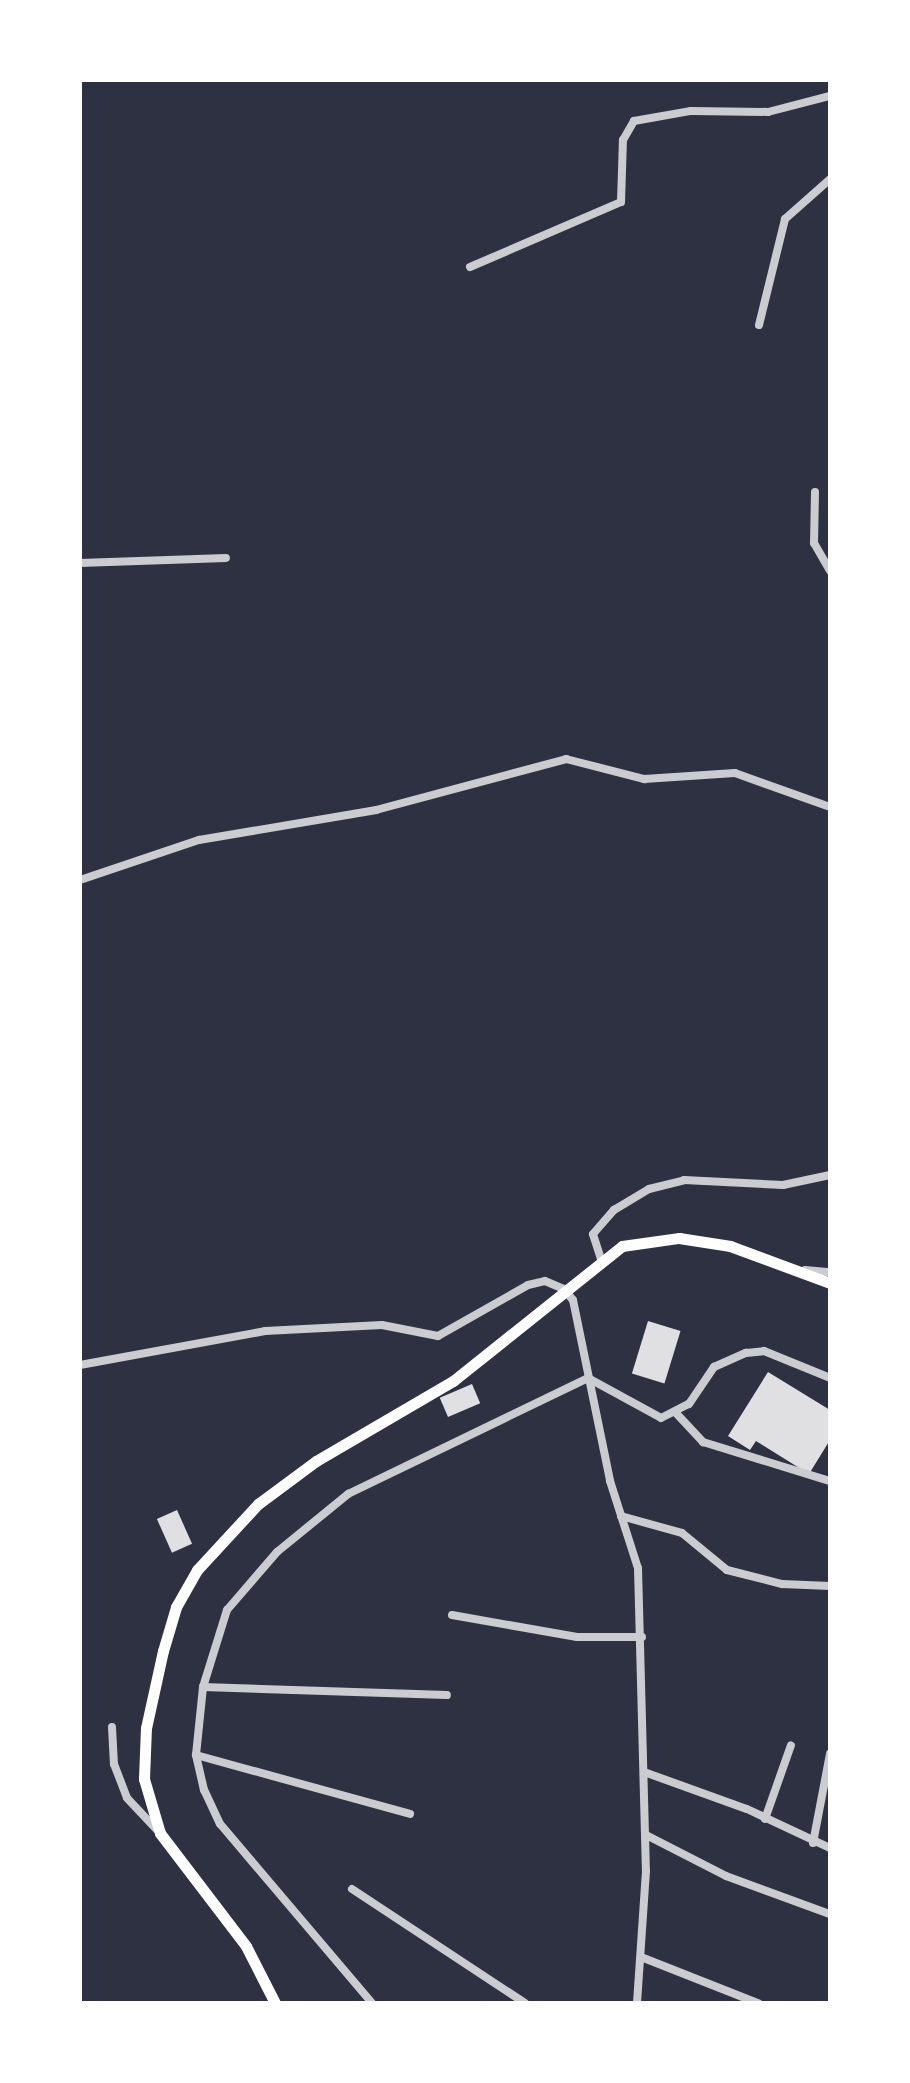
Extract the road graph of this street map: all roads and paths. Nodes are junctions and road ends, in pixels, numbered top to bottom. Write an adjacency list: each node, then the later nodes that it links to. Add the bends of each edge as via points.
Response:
1 (830, 96): 3 (street, via 768,112 691,110 634,121 623,140 621,202)
2 (830, 179): 4 (street, via 784,219)
3 (470, 267)
4 (760, 325)
5 (815, 492): 8 (street, via 814,543)
6 (226, 558): 7 (street)
7 (80, 562)
8 (830, 571)
9 (830, 807): 10 (street, via 735,773 644,779 566,758 376,810 199,840)
10 (80, 880)
11 (830, 1175): 12 (street, via 783,1185 684,1180 650,1188 614,1210 592,1234)
12 (600, 1259): 13 (main road, via 622,1246 680,1238 730,1246); 16 (main road)
13 (783, 1269): 14 (street); 15 (main road)
14 (830, 1272)
15 (830, 1283)
16 (564, 1288): 17 (street, via 546,1280 528,1285 438,1336 382,1325 265,1332); 18 (street, via 573,1300); 35 (main road, via 453,1381 279,1489 206,1558 176,1607 146,1728 144,1779)
17 (80, 1365)
18 (588, 1378): 20 (street, via 640,1412); 22 (street); 26 (street, via 348,1494 307,1524 226,1610)
19 (830, 1378): 20 (street, via 764,1351 746,1353 714,1368)
20 (676, 1414): 21 (street, via 703,1442)
21 (830, 1481)
22 (621, 1516): 23 (street, via 682,1533 727,1570 782,1584); 25 (street, via 638,1568)
23 (830, 1586)
24 (452, 1615): 25 (street, via 577,1636)
25 (642, 1636): 32 (street)
26 (203, 1688): 27 (street); 31 (street)
27 (447, 1695)
28 (112, 1727): 35 (street, via 114,1764 127,1798)
29 (790, 1745): 34 (street)
30 (830, 1754): 37 (street)
31 (196, 1756): 33 (street); 43 (street, via 220,1824)
32 (644, 1772): 34 (street); 36 (street)
33 (410, 1814)
34 (766, 1819): 37 (street)
35 (160, 1833): 42 (main road, via 246,1946)
36 (646, 1835): 40 (street, via 726,1876); 41 (street)
37 (813, 1844): 38 (street)
38 (830, 1848)
39 (352, 1888): 44 (street)
40 (830, 1914)
41 (640, 1957): 45 (street); 46 (street)
42 (276, 2003)
43 (372, 2003)
44 (525, 2003)
45 (637, 2003)
46 (758, 2003)

